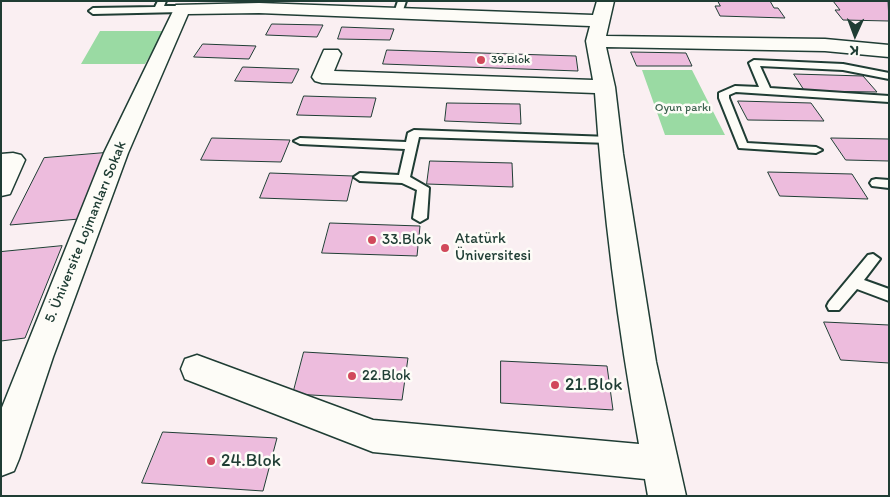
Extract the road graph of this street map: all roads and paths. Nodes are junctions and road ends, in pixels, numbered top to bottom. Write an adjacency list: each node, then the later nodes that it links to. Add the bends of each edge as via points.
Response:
1 (287, 5): 2 (street); 3 (street)
2 (168, 7): 4 (lane); 29 (street, 5. Üniversite Lojmanları Sokak, via 116,153)
3 (400, 7): 5 (street)
4 (93, 11)
5 (600, 21): 6 (street); 9 (street)
6 (889, 51)
7 (331, 54): 9 (street, via 322,77)
8 (884, 76): 10 (lane); 11 (lane, via 843,67 754,63)
9 (605, 87): 13 (street)
10 (889, 90)
11 (766, 91): 12 (lane); 16 (lane, via 735,89 724,93 743,146)
12 (889, 99)
13 (610, 140): 15 (lane, via 414,132); 31 (street, via 640,362)
14 (300, 141): 15 (lane)
15 (411, 146): 19 (lane)
16 (816, 150)
17 (1, 161): 22 (street, via 13,160)
18 (360, 177): 19 (lane)
19 (404, 179): 23 (lane, via 423,188)
20 (876, 183): 21 (lane)
21 (889, 184)
22 (1, 188)
23 (420, 218)
24 (873, 259): 25 (lane)
25 (854, 282): 26 (lane); 27 (lane)
26 (889, 295)
27 (834, 306)
28 (197, 369): 31 (street, via 373,436)
29 (14, 388): 30 (street, 5. Üniversite Lojmanları Sokak)
30 (1, 459)
31 (664, 479)

